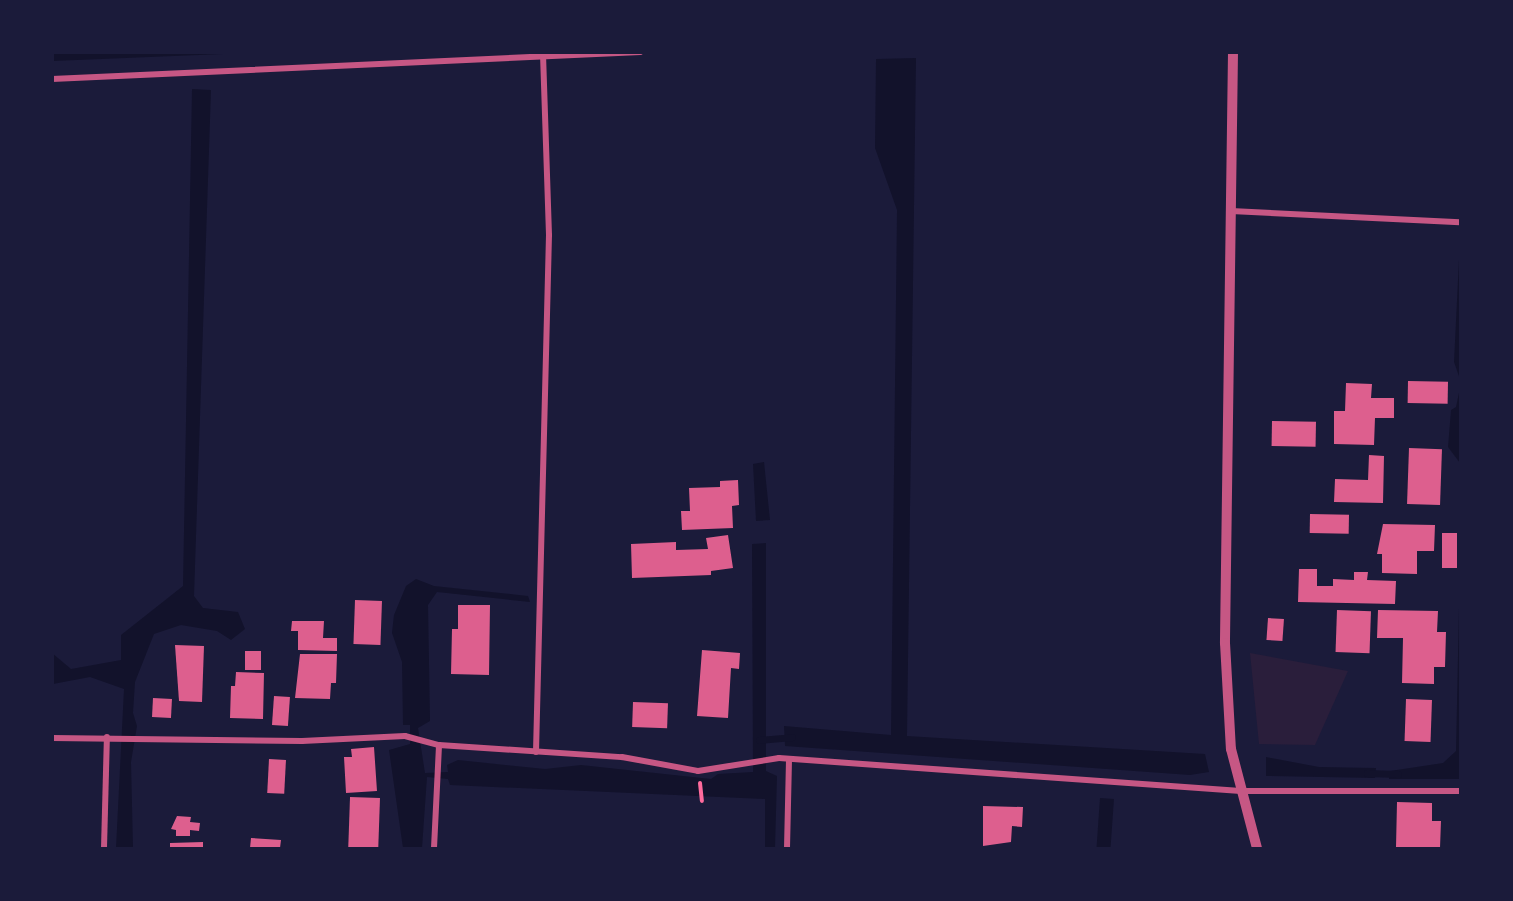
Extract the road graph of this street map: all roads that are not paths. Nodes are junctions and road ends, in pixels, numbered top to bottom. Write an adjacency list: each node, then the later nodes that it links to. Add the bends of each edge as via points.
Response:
1 (640, 52): 3 (street)
2 (1233, 52): 5 (street)
3 (543, 55): 4 (street); 10 (street, via 549,234)
4 (52, 79)
5 (1231, 211): 6 (street); 12 (street, via 1225,642 1231,749)
6 (1459, 222)
7 (107, 737): 8 (street); 9 (street, via 141,741 405,736 422,737); 14 (street)
8 (52, 738)
9 (439, 745): 10 (street); 15 (street)
10 (536, 752): 11 (street, via 622,757 698,771)
11 (789, 759): 12 (street); 16 (street)
12 (1241, 791): 13 (street); 17 (street)
13 (1461, 791)
14 (105, 849)
15 (434, 849)
16 (787, 849)
17 (1257, 849)

